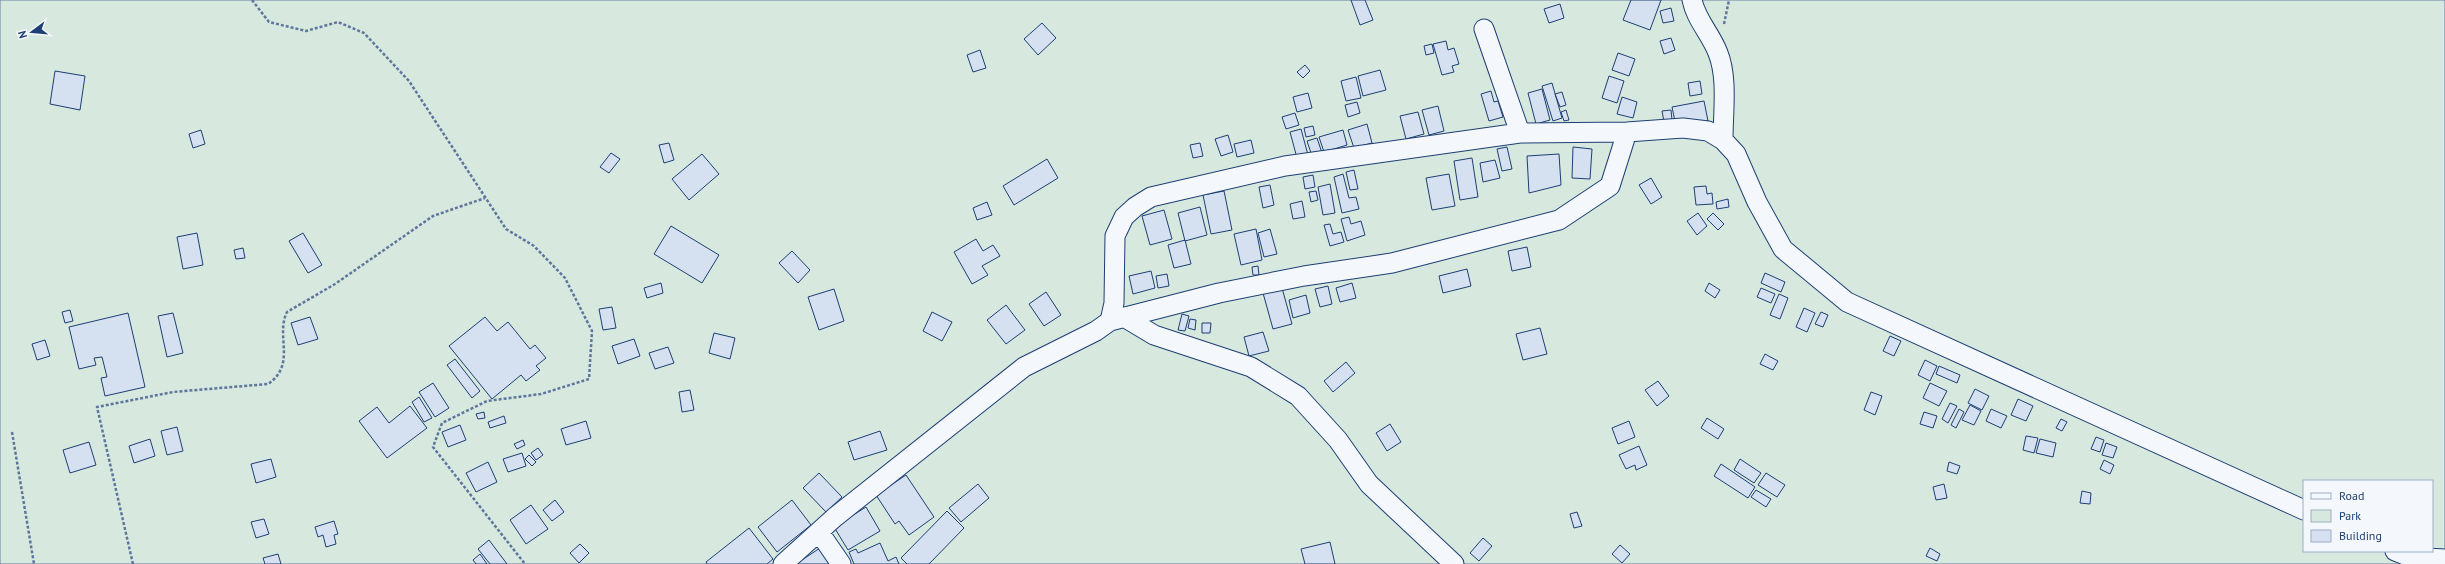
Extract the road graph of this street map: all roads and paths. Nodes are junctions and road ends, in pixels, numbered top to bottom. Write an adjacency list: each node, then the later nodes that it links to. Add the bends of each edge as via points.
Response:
1 (252, 0): 7 (path, via 269,22 306,31 338,22 364,33 409,82)
2 (1692, 0): 6 (street, via 1695,12 1718,52 1723,69)
3 (1484, 29): 5 (street)
4 (1627, 132): 5 (street); 6 (street, via 1683,128 1708,131); 8 (street, via 1610,186 1559,220 1392,263 1304,276)
5 (1520, 133): 8 (street, via 1285,166 1151,197 1124,217 1115,236)
6 (1723, 140): 10 (street, via 1736,154 1760,208 1783,249 1847,302)
7 (485, 198): 15 (path, via 433,216 335,284 287,312 283,320 285,353 277,378 268,384 172,392 97,407); 16 (path, via 506,229 534,246 564,278 592,331 589,379 541,394 486,401 442,423 432,447)
8 (1117, 319): 11 (street, via 1024,367); 19 (street, via 1154,335 1251,367 1298,396 1338,440 1369,484)
9 (12, 432): 14 (path)
10 (2303, 510)
11 (818, 532): 17 (street); 18 (street)
12 (2397, 552): 13 (street, via 2410,558)
13 (2445, 559)
14 (34, 564)
15 (134, 564)
16 (525, 564)
17 (783, 564)
18 (841, 564)
19 (1454, 564)

